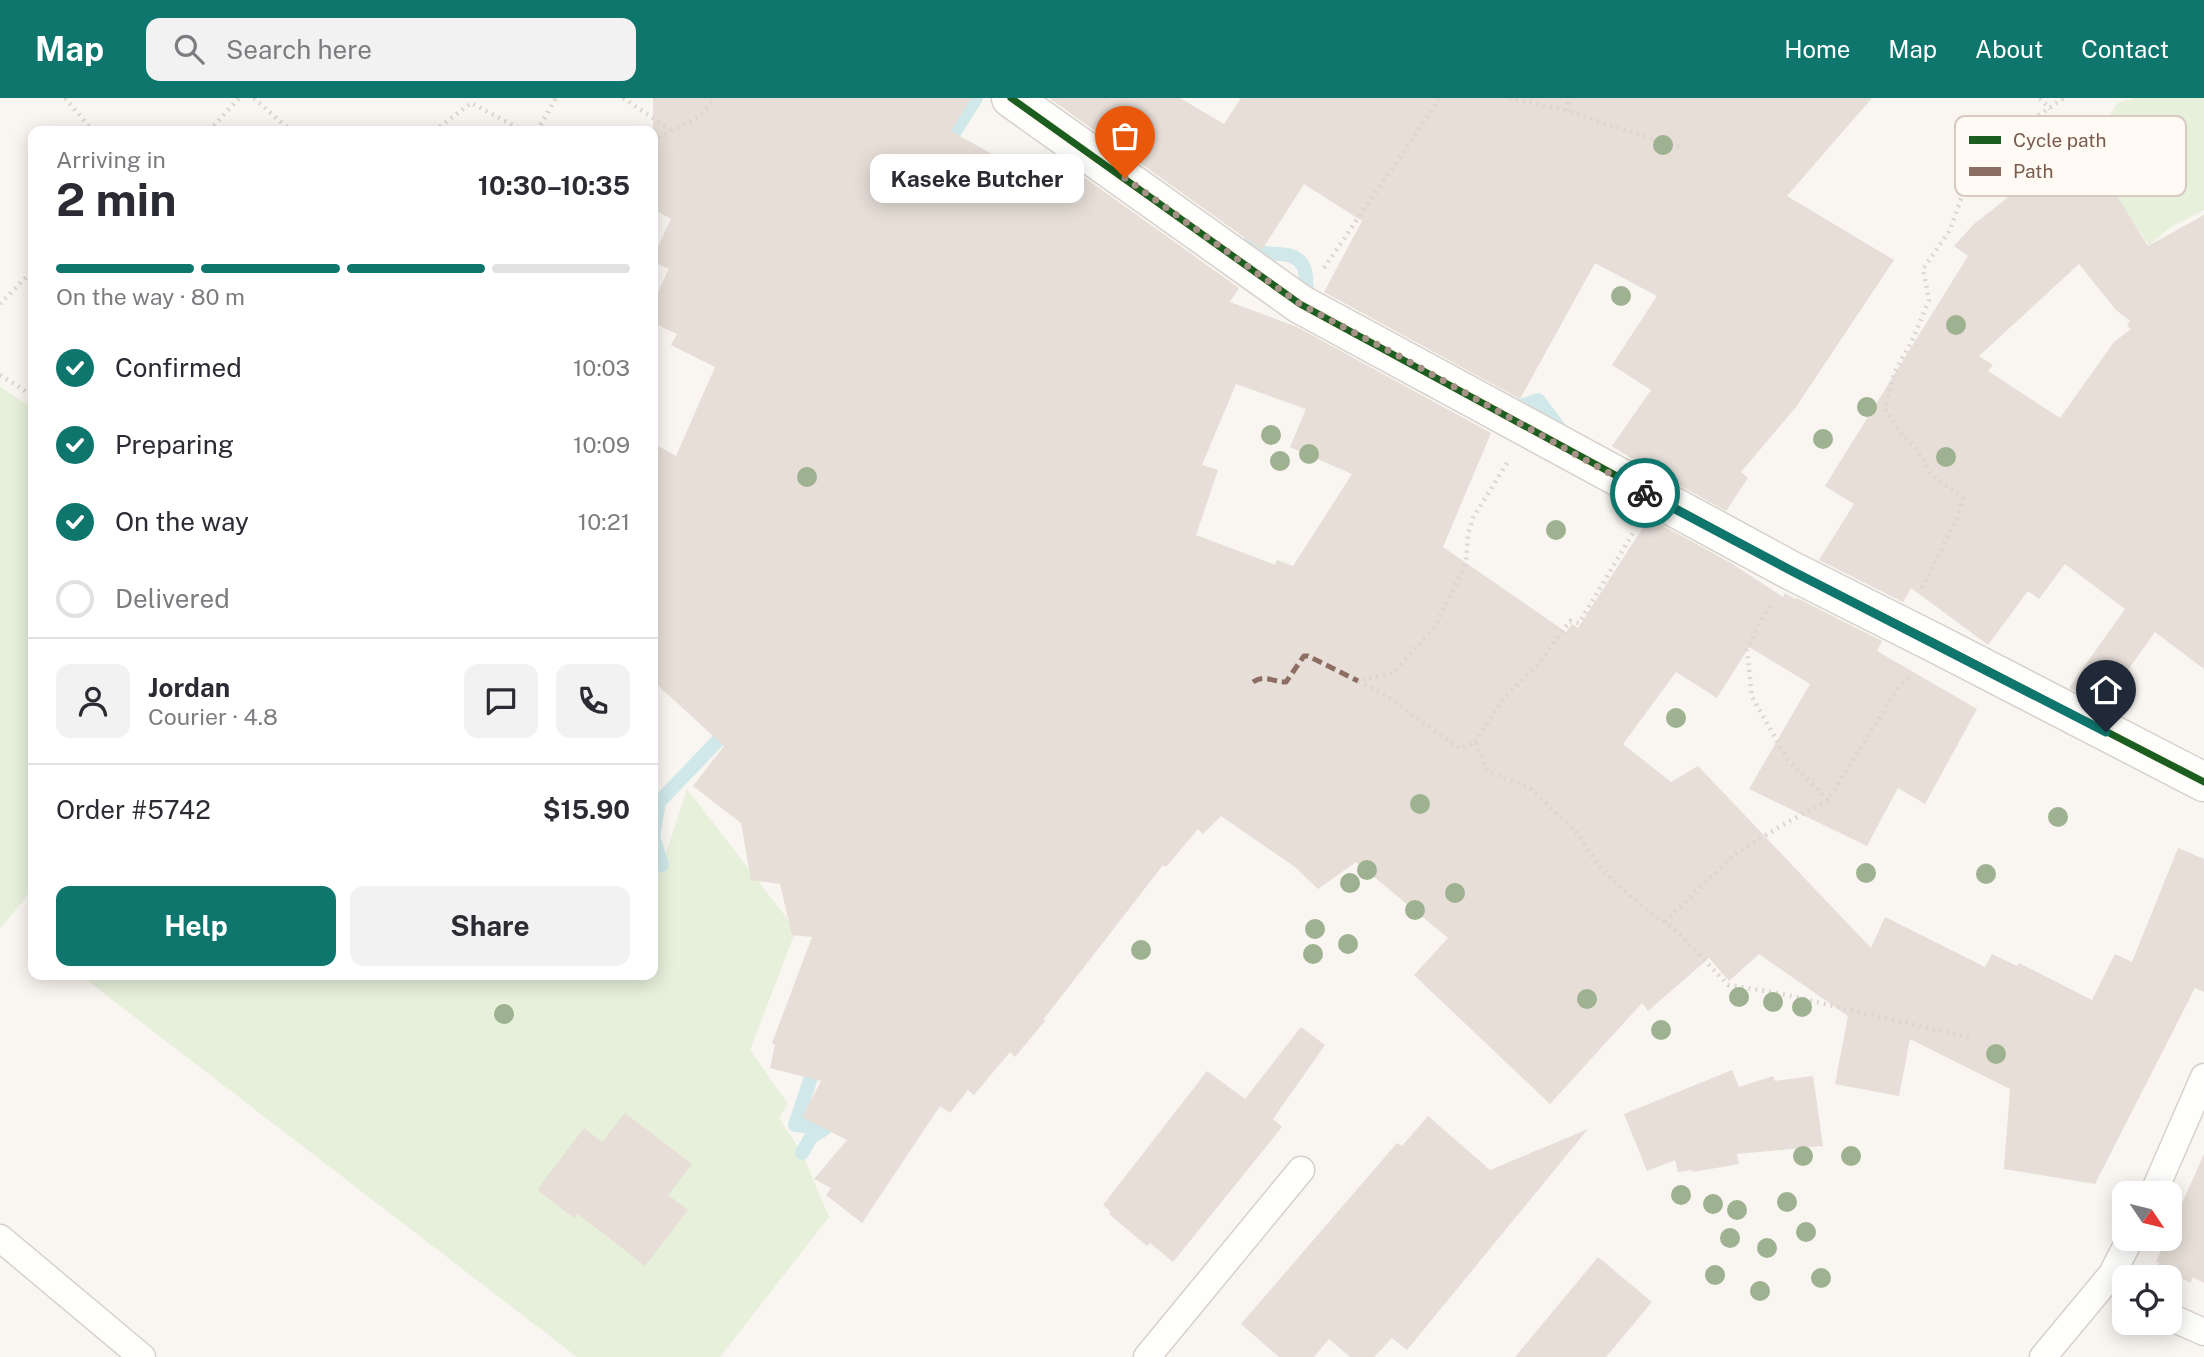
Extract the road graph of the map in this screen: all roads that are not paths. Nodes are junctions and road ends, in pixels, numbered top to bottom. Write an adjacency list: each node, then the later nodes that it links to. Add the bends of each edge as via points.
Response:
1 (1011, 98): 2 (street, via 1300,304 1790,570)
2 (2204, 782)
3 (2204, 1077): 5 (lane)
4 (1301, 1170): 11 (lane)
5 (2159, 1181)
6 (0, 1238): 10 (lane)
7 (2112, 1287): 12 (lane)
8 (2182, 1322): 9 (lane)
9 (2204, 1332)
10 (142, 1357)
11 (1147, 1357)
12 (2043, 1357)

